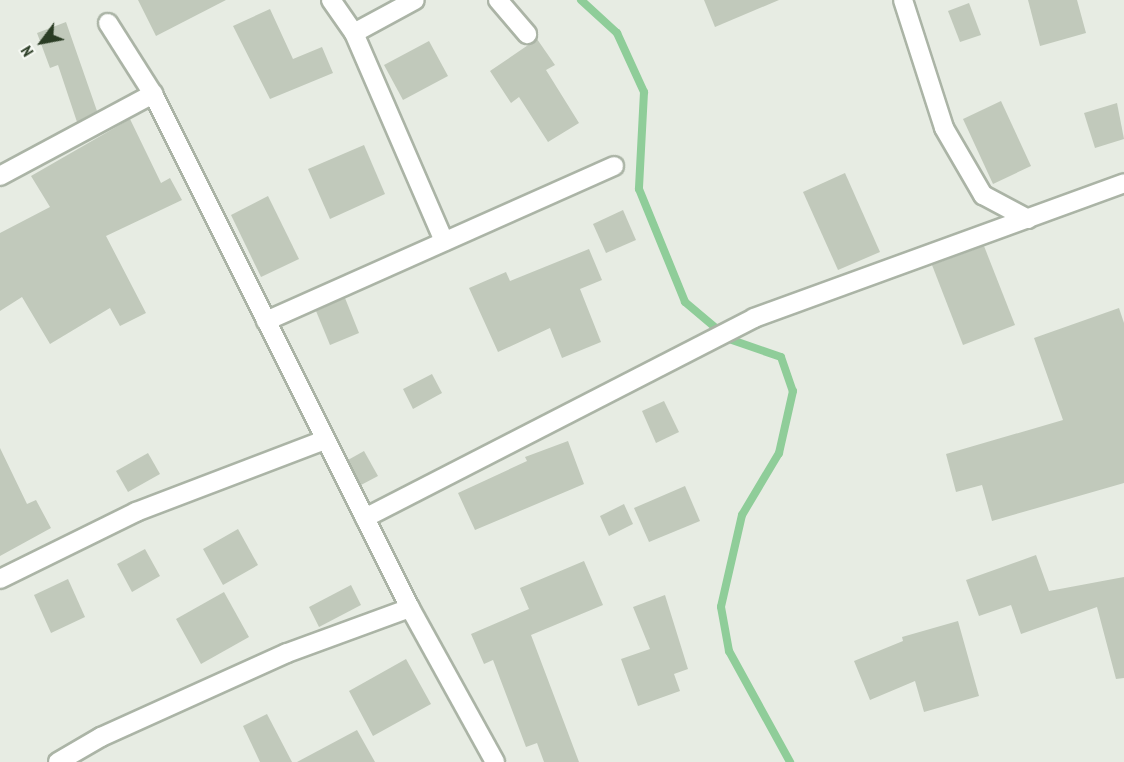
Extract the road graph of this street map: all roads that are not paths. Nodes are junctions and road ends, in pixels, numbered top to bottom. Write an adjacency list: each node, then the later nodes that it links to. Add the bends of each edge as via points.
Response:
1 (331, 0): 6 (street)
2 (415, 0): 6 (street)
3 (498, 0): 7 (street)
4 (903, 0): 12 (street, via 944,128 982,195)
5 (108, 23): 8 (street)
6 (354, 33): 13 (street)
7 (527, 34)
8 (153, 94): 10 (street); 14 (street)
9 (614, 166): 13 (street)
10 (0, 176)
11 (1124, 183): 12 (street)
12 (1029, 219): 16 (street, via 754,318)
13 (444, 242): 14 (street)
14 (266, 321): 15 (street)
15 (325, 440): 16 (street); 17 (street, via 136,512)
16 (365, 518): 18 (street)
17 (0, 579)
18 (410, 608): 19 (street, via 288,653 101,737); 20 (street)
19 (58, 762)
20 (495, 762)

